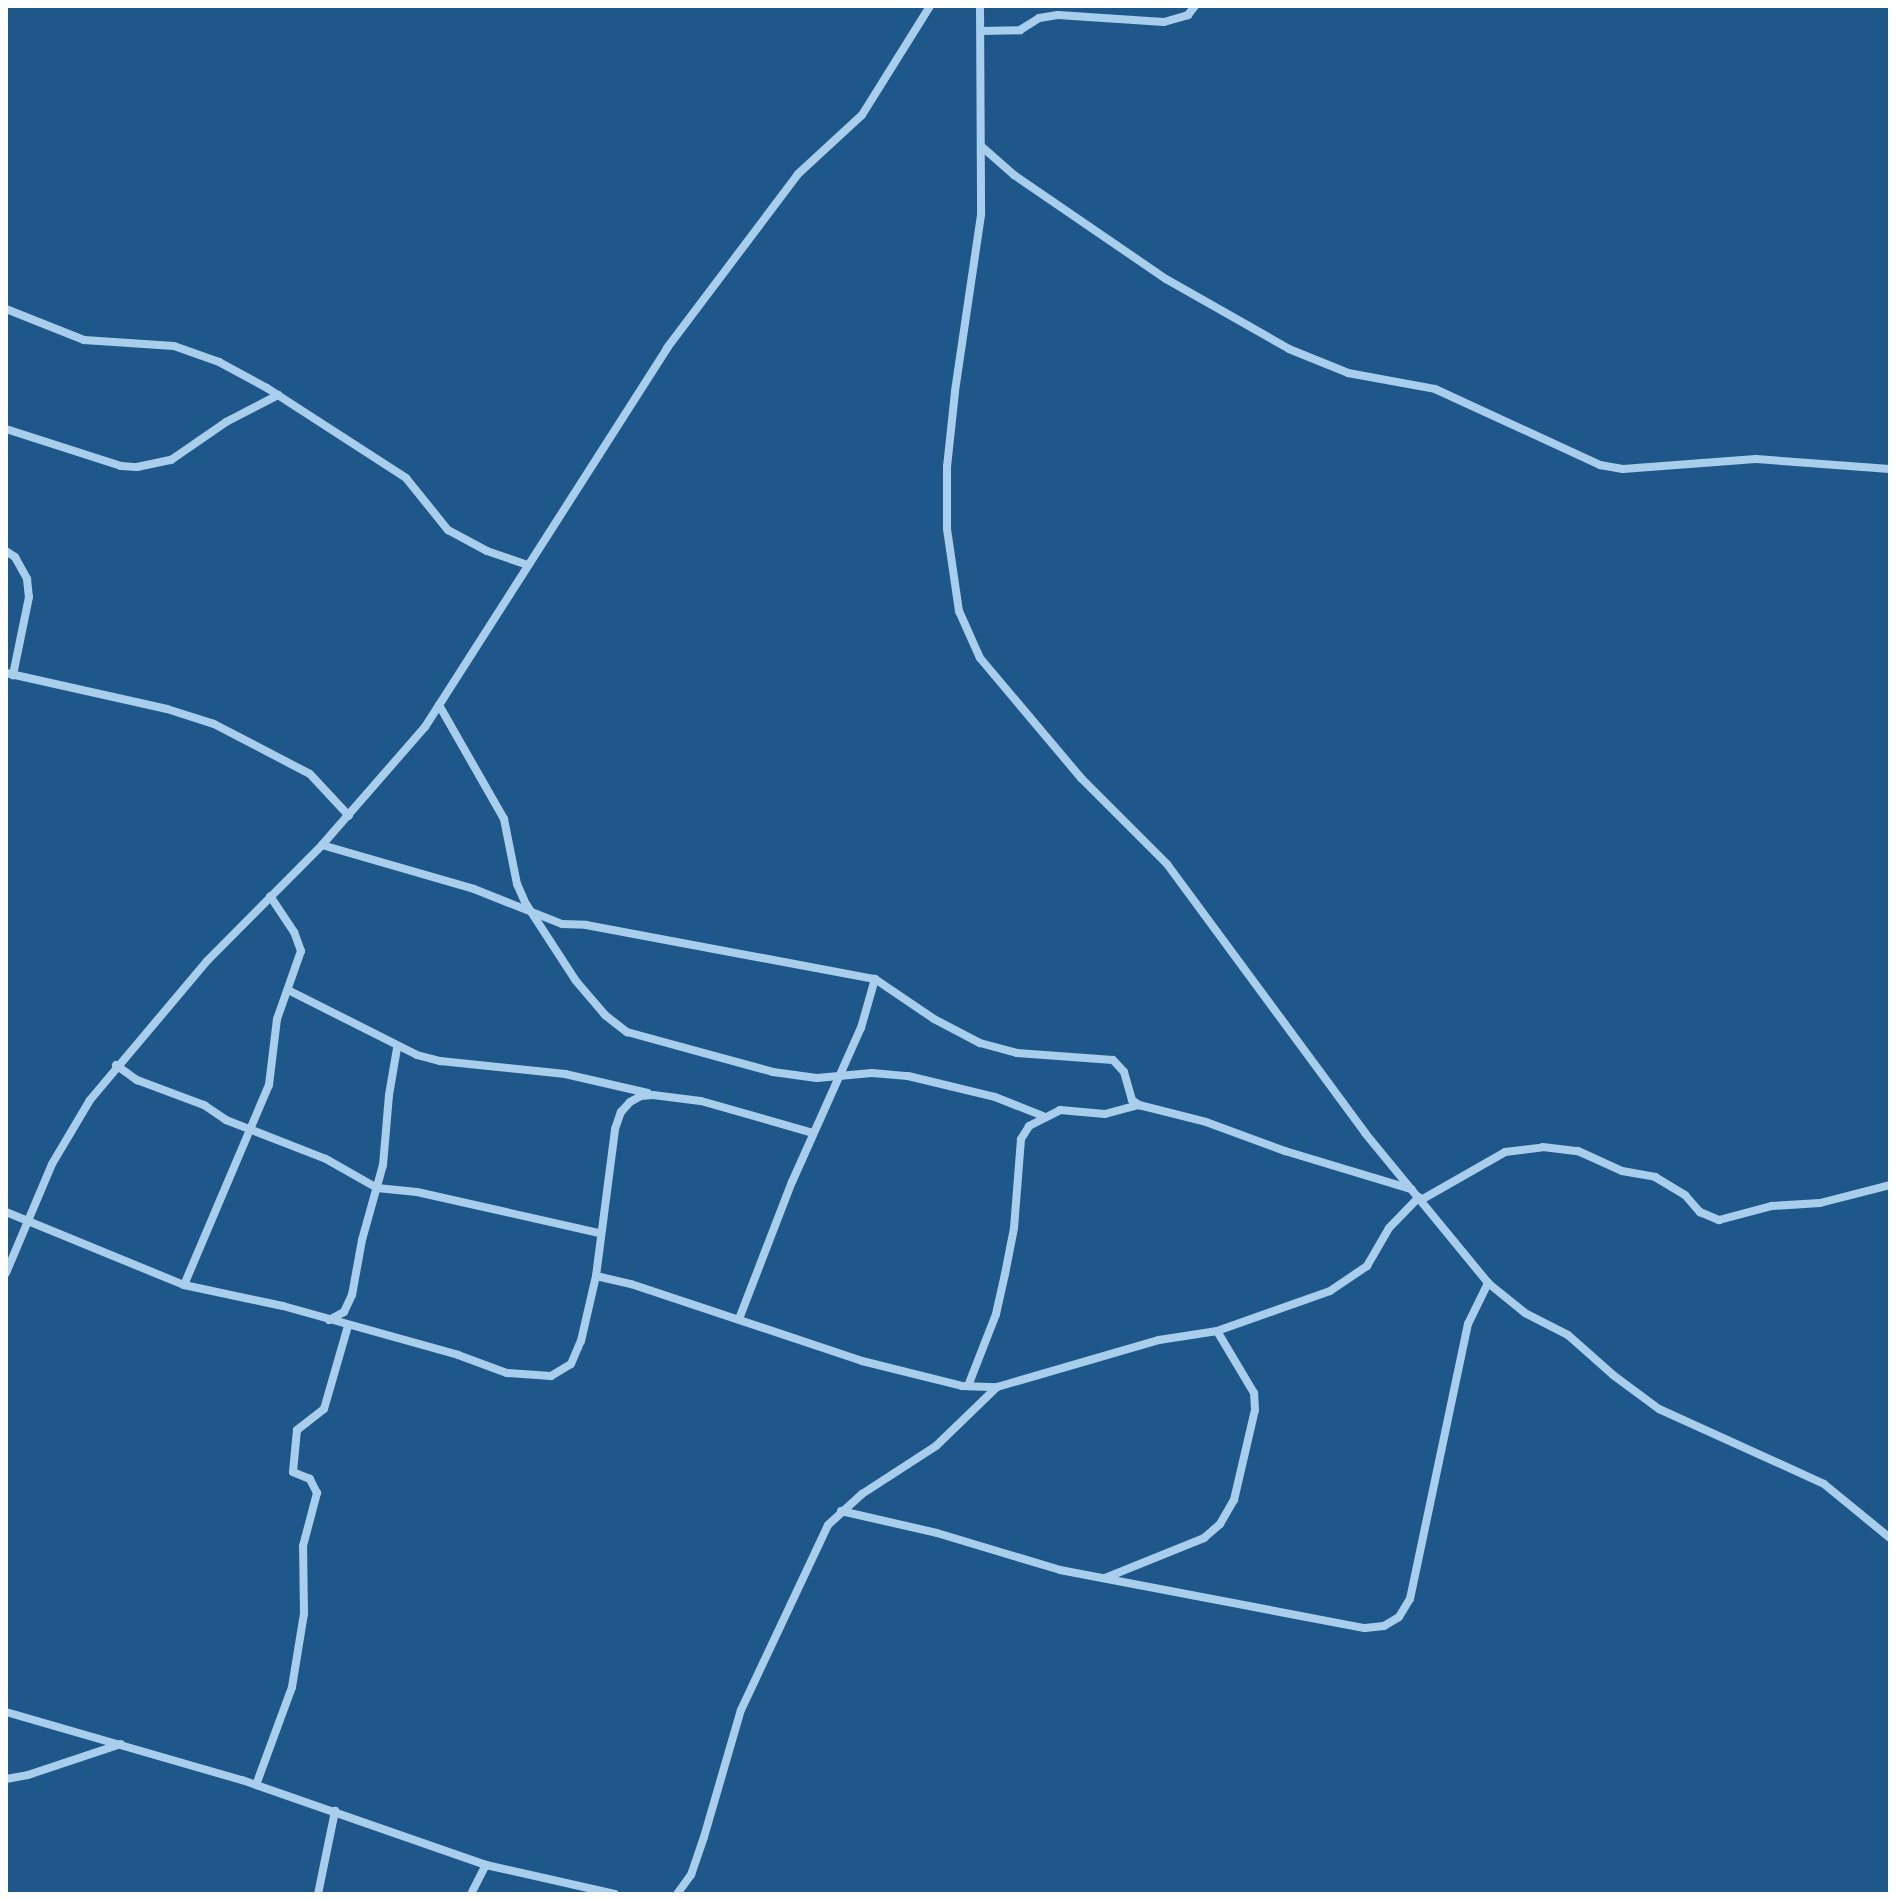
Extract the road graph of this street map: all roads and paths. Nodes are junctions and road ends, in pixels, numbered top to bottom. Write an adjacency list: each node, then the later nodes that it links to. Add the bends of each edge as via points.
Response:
1 (930, 6): 11 (street, via 862,115 798,174 667,348)
2 (980, 6): 4 (street)
3 (1195, 6): 4 (street, via 1188,15 1164,22 1058,15 1039,18 1020,30)
4 (981, 31): 5 (street)
5 (981, 146): 9 (street, via 1014,175 1166,279 1289,349 1348,373 1435,389 1600,465 1623,469 1756,459); 30 (street, via 981,215 947,467 947,529 959,611 980,658 1008,695 1167,864 1256,989)
6 (6, 309): 7 (street, via 84,340 174,346 219,362)
7 (278, 395): 8 (street, via 171,460 137,467); 11 (street, via 406,478 448,530)
8 (6, 429)
9 (1890, 469)
10 (6, 551): 12 (street, via 27,579 29,597)
11 (528, 565): 13 (street)
12 (10, 674): 14 (street, via 214,724 310,774)
13 (439, 705): 14 (street); 17 (street, via 504,819 517,884)
14 (349, 816): 15 (street)
15 (322, 845): 16 (street); 17 (street)
16 (270, 896): 19 (street, via 301,951); 21 (street)
17 (531, 910): 18 (street, via 562,924); 22 (street, via 576,981 627,1032 773,1072)
18 (875, 979): 22 (street); 24 (street, via 980,1043 1017,1053 1113,1060)
19 (288, 990): 20 (street); 26 (street, via 273,1035 269,1085)
20 (397, 1048): 23 (street, via 440,1061 565,1074); 29 (street)
21 (116, 1065): 26 (street, via 137,1080); 32 (street, via 52,1164)
22 (839, 1076): 25 (street, via 908,1076 995,1097); 27 (street)
23 (653, 1095): 27 (street, via 701,1101); 33 (street, via 641,1096 621,1112)
24 (1139, 1105): 25 (street, via 1105,1114 1071,1109); 30 (street, via 1206,1122)
25 (1043, 1116): 42 (street, via 1021,1139 1005,1274 996,1314)
26 (250, 1129): 29 (street, via 326,1159); 37 (street)
27 (813, 1133): 38 (street)
28 (1890, 1185): 30 (street, via 1719,1220 1655,1177 1622,1171 1578,1151 1543,1147 1505,1152)
29 (377, 1188): 33 (street, via 417,1192); 39 (street, via 350,1303 340,1316)
30 (1417, 1196): 36 (street); 41 (street, via 1389,1228 1367,1266 1346,1282 1300,1304)
31 (6, 1212): 32 (street)
32 (27, 1219): 34 (street); 37 (street)
33 (599, 1233): 35 (street)
34 (6, 1273)
35 (596, 1276): 38 (street); 40 (street, via 576,1355 551,1376 507,1373)
36 (1488, 1283): 45 (street, via 1525,1313 1568,1335 1659,1409 1824,1484); 46 (street, via 1468,1324 1410,1599 1399,1617 1365,1628)
37 (184, 1285): 39 (street)
38 (739, 1319): 42 (street, via 862,1361)
39 (328, 1320): 40 (street)
40 (348, 1326): 50 (street, via 324,1409 297,1430 293,1472 310,1479 317,1493 303,1546 304,1614 292,1687)
41 (1217, 1331): 43 (street, via 1159,1340); 46 (street, via 1254,1393 1255,1410 1234,1500 1204,1538)
42 (968, 1386): 43 (street)
43 (997, 1387): 44 (street, via 936,1446)
44 (841, 1511): 46 (street); 56 (street, via 816,1547 741,1710 700,1850)
45 (1890, 1538)
46 (1104, 1579)
47 (6, 1712): 48 (street)
48 (121, 1744): 49 (street); 50 (street)
49 (6, 1779)
50 (256, 1785): 51 (street)
51 (335, 1811): 52 (street); 53 (street)
52 (486, 1865): 54 (street); 55 (street)
53 (318, 1894)
54 (471, 1894)
55 (615, 1894)
56 (677, 1894)

